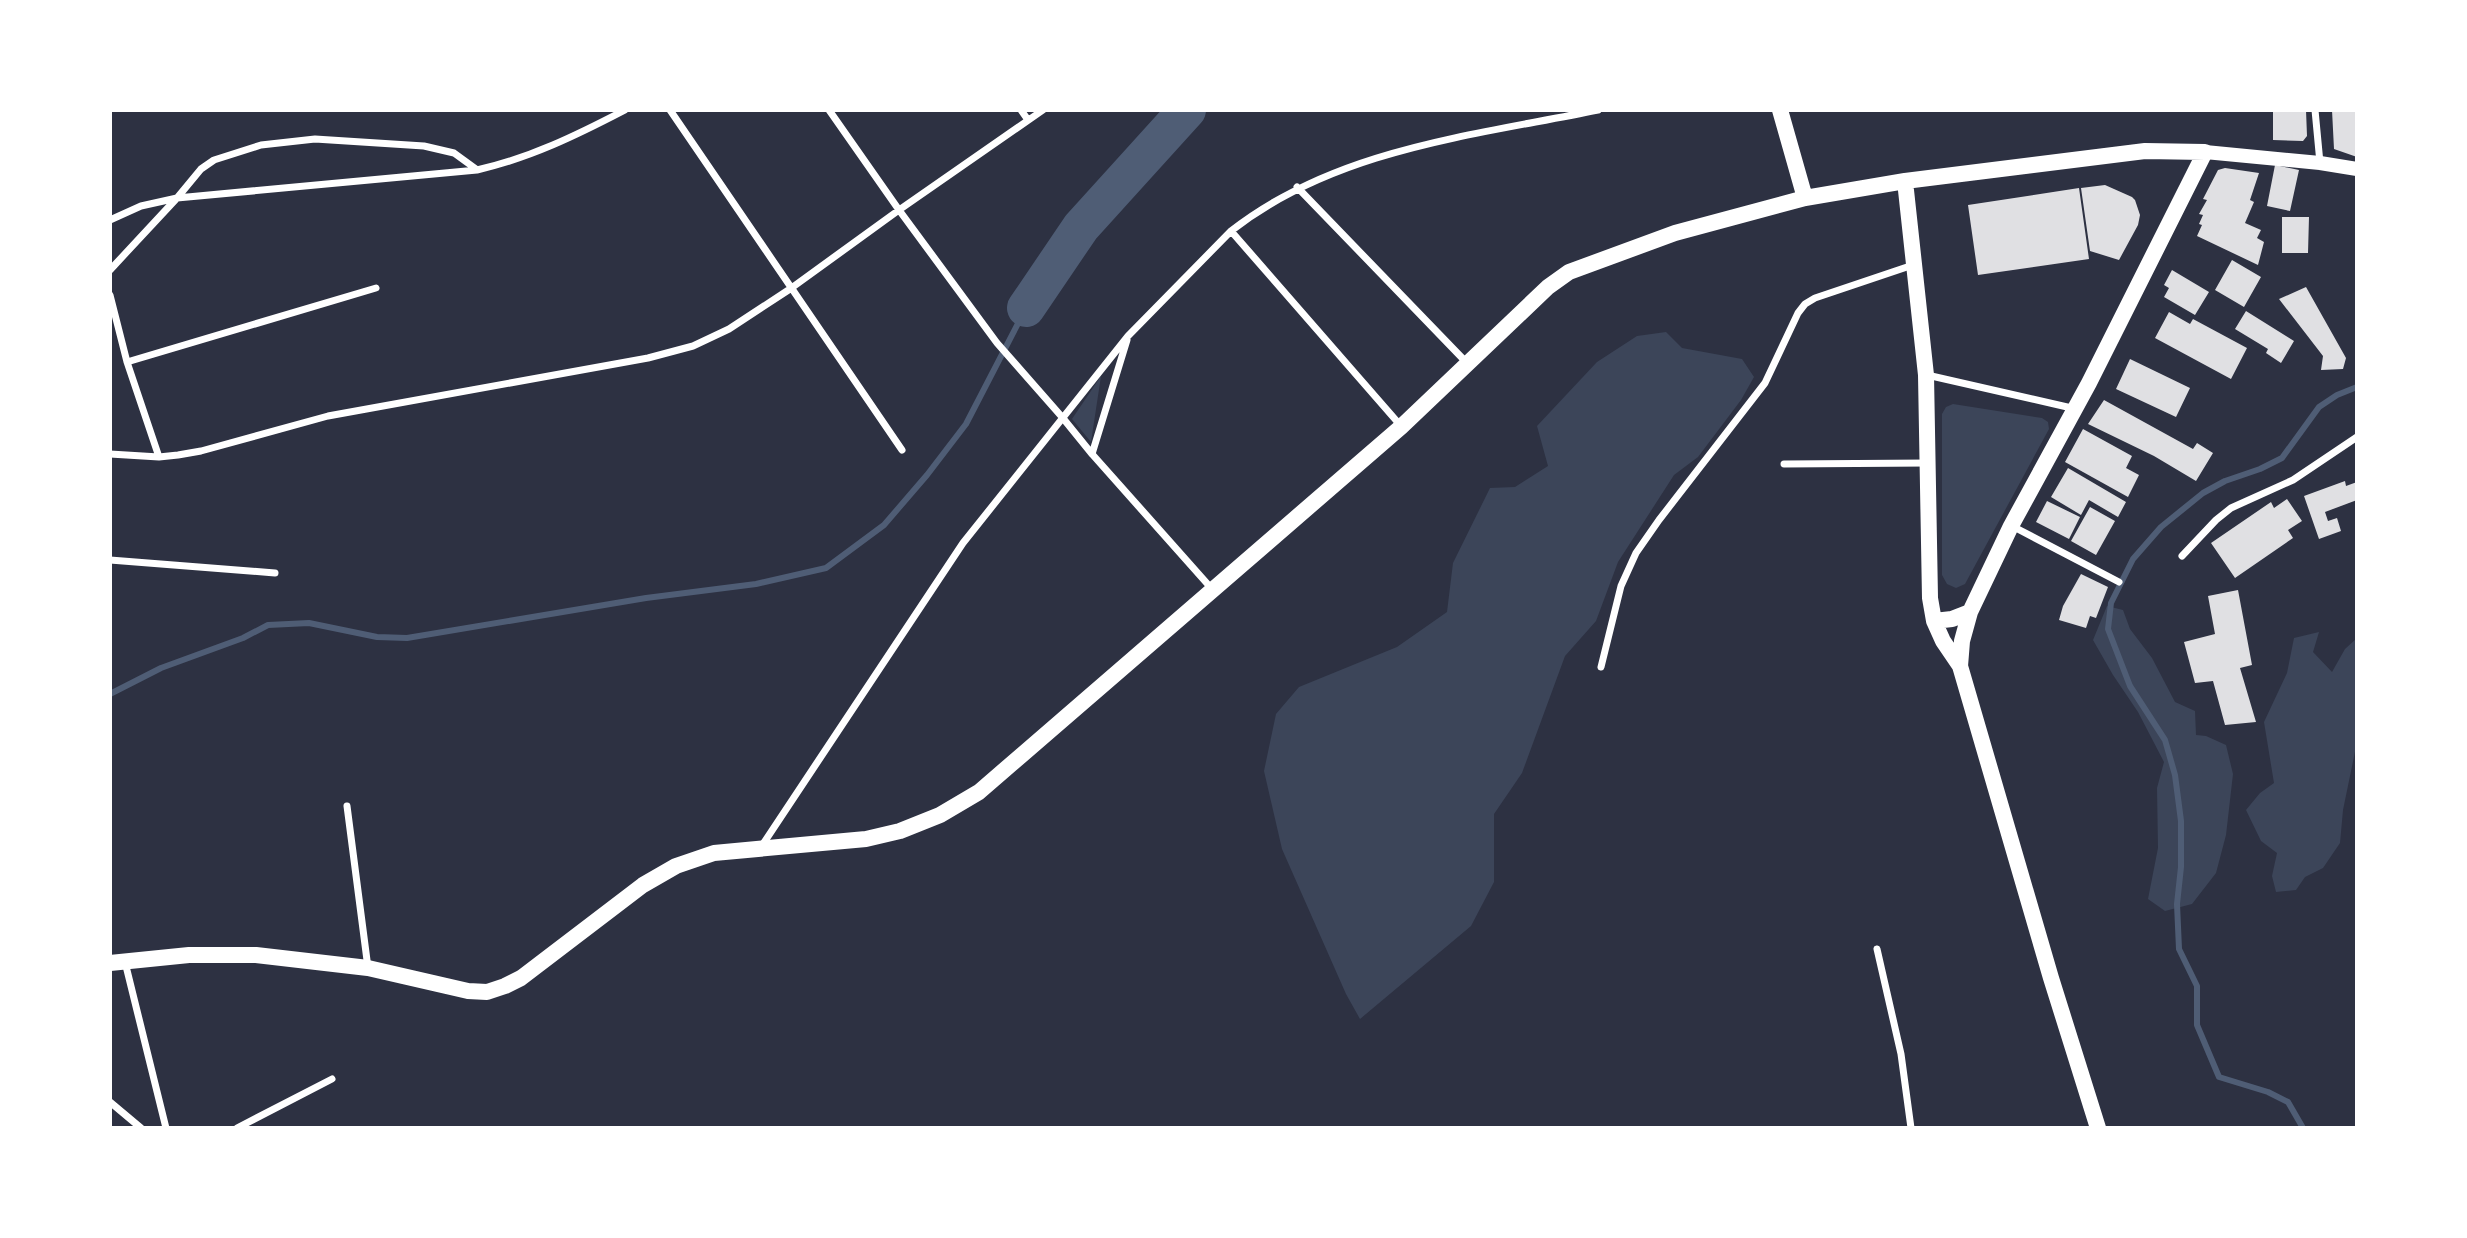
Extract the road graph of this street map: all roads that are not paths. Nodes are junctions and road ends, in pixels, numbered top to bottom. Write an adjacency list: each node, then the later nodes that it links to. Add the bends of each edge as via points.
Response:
1 (625, 110): 13 (street, via 554,146)
2 (670, 110): 24 (street)
3 (830, 110): 18 (street)
4 (1021, 110): 9 (street)
5 (1043, 110): 9 (street)
6 (1598, 110): 15 (street, via 1400,150)
7 (1780, 110): 17 (main road)
8 (2315, 110): 11 (street)
9 (1028, 120): 18 (street)
10 (2205, 152): 11 (main road); 14 (main road, via 2145,151); 30 (main road)
11 (2320, 163): 12 (main road)
12 (2357, 169)
13 (477, 170): 16 (street); 16 (street, via 441,148 292,140 214,160)
14 (1905, 181): 17 (main road); 21 (main road)
15 (1297, 187): 20 (street); 28 (street)
16 (177, 198): 19 (street); 22 (street)
17 (1805, 198): 28 (main road, via 1675,233 1569,272)
18 (899, 210): 24 (street); 31 (street, via 997,343)
19 (110, 219)
20 (1231, 231): 26 (street); 32 (street)
21 (1914, 264): 29 (main road); 49 (street, via 1815,298 1797,313 1765,383 1636,554 1621,586)
22 (110, 270)
23 (376, 288): 27 (street)
24 (790, 289): 34 (street); 37 (street, via 729,329 671,352 342,413 201,451)
25 (110, 295): 27 (street)
26 (1128, 336): 31 (street); 36 (street)
27 (127, 362): 37 (street)
28 (1468, 363): 32 (main road)
29 (1926, 375): 30 (street); 38 (main road)
30 (2076, 409): 40 (main road)
31 (1062, 416): 36 (street); 51 (street, via 962,543)
32 (1401, 427): 45 (main road)
33 (2357, 437): 41 (street, via 2293,480 2231,508)
34 (902, 450)
35 (110, 454): 37 (street)
36 (1091, 454): 45 (street)
37 (159, 457)
38 (1928, 463): 39 (street); 47 (main road)
39 (1784, 464)
40 (2011, 526): 44 (street); 46 (main road)
41 (2182, 556)
42 (110, 560): 43 (street)
43 (275, 573)
44 (2119, 582)
45 (1212, 589): 51 (main road, via 979,792 940,815 866,839)
46 (1970, 612): 47 (main road); 48 (main road)
47 (1934, 621): 48 (main road)
48 (1960, 666): 61 (main road)
49 (1601, 667)
50 (347, 806): 54 (street)
51 (761, 847): 54 (main road, via 714,853 676,866 643,885 522,978 487,992)
52 (1877, 949): 60 (street, via 1902,1054)
53 (117, 962): 54 (main road, via 256,955); 58 (street)
54 (368, 968)
55 (332, 1079): 59 (street)
56 (110, 1102): 57 (street)
57 (141, 1128)
58 (166, 1128)
59 (237, 1128)
60 (1910, 1128)
61 (2098, 1128)

